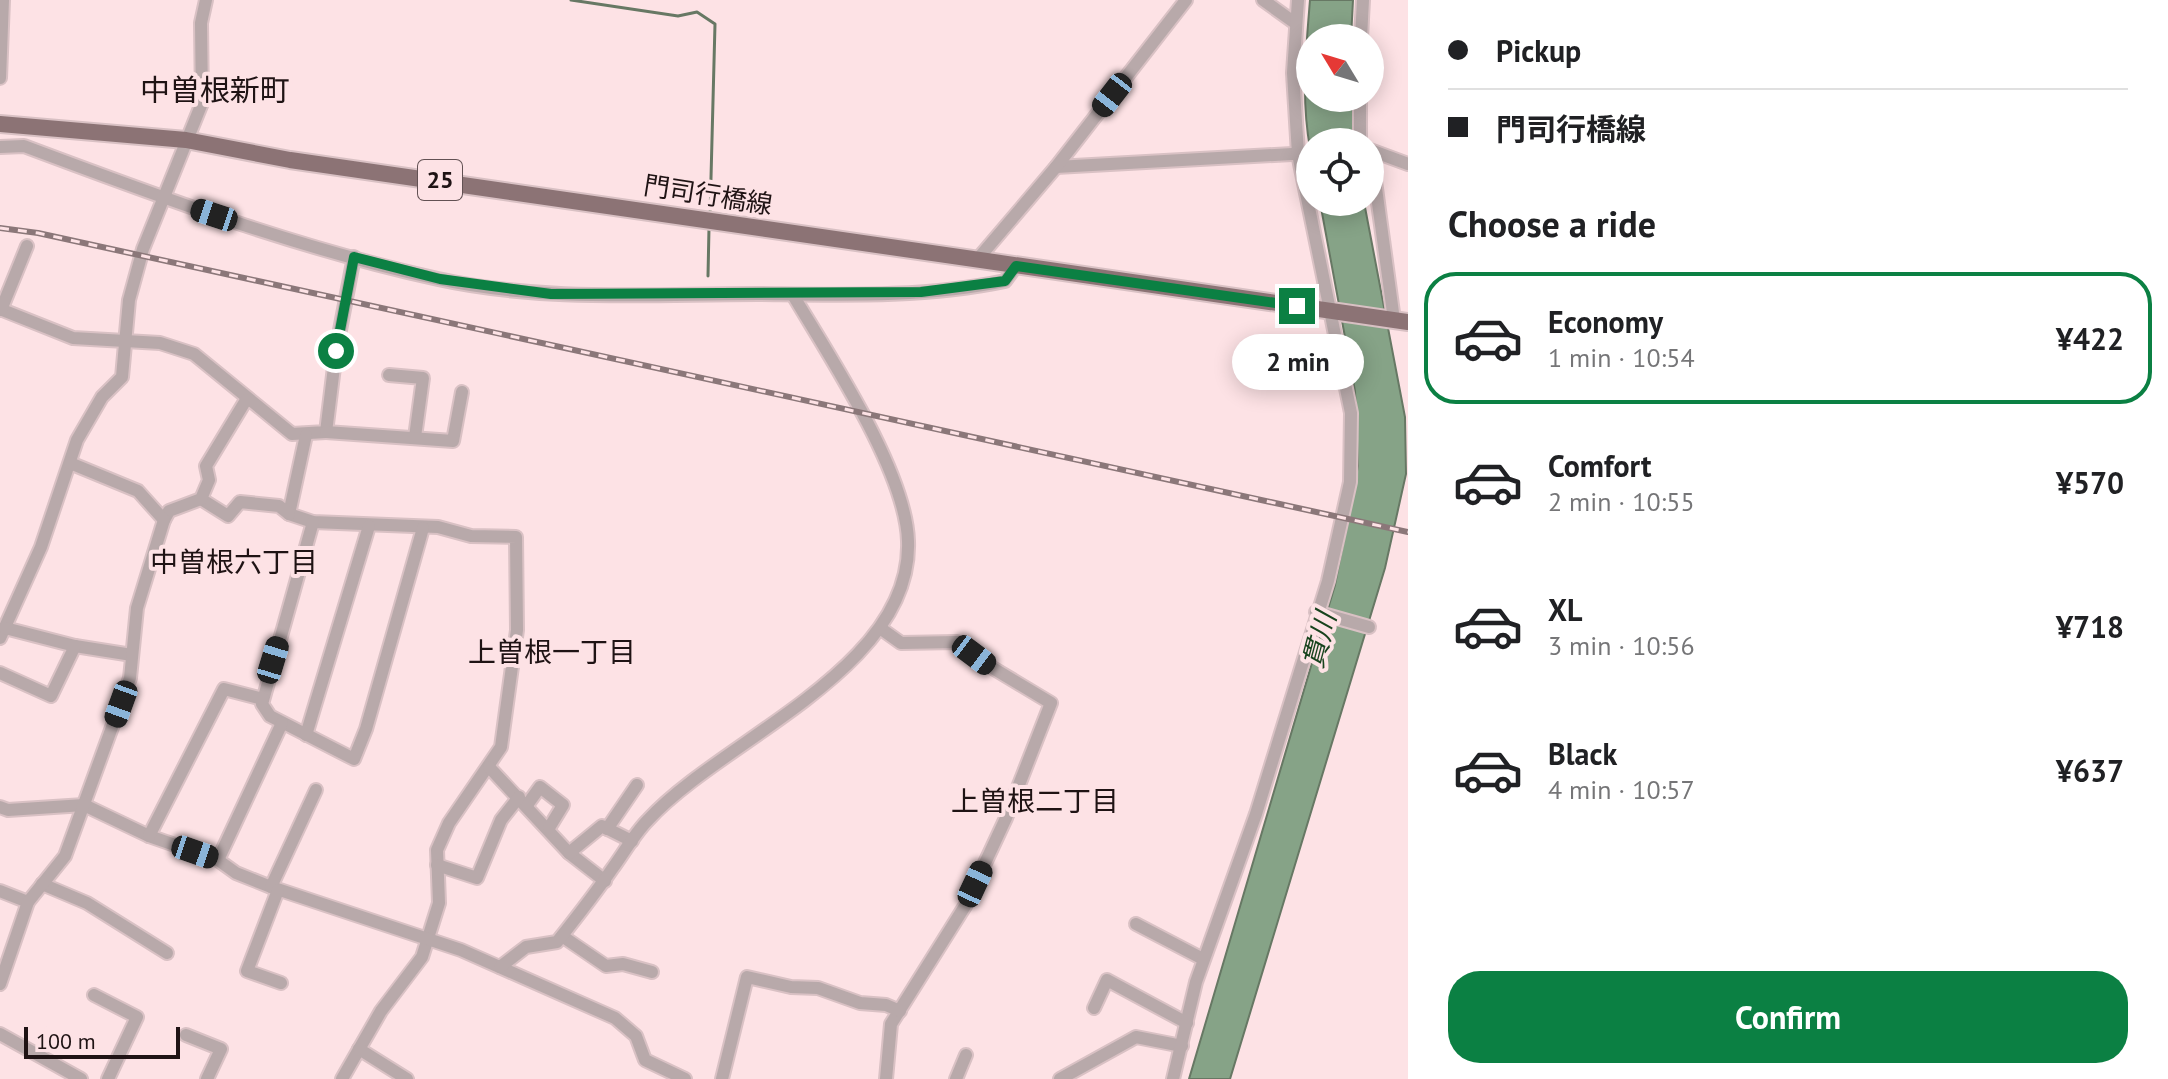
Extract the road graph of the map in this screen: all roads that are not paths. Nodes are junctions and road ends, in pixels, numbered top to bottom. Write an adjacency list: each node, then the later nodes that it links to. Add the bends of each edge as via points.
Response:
1 (3, 0): 9 (street)
2 (206, 0): 12 (street, via 201,23 202,103)
3 (1186, 0): 17 (street)
4 (1263, 0): 7 (street)
5 (1298, 0): 7 (street)
6 (1363, 0): 8 (street)
7 (1295, 23): 11 (street, via 1293,73)
8 (1362, 24)
9 (0, 78)
10 (0, 124): 12 (main road, 門司行橋線 / 25)
11 (1301, 128)
12 (186, 140): 18 (street); 23 (main road, 門司行橋線 / 25, via 290,160)
13 (0, 147): 18 (street, via 24,146)
14 (1296, 154): 17 (street)
15 (1384, 155): 16 (street)
16 (1408, 164)
17 (1056, 167): 23 (street)
18 (161, 198): 22 (street); 29 (street, via 129,300)
19 (1316, 216): 27 (street)
20 (1380, 216): 28 (street)
21 (27, 246): 26 (street)
22 (354, 257): 25 (street, via 440,279 551,294); 33 (street)
23 (977, 260): 24 (main road, 門司行橋線 / 25)
24 (1016, 266): 25 (street, via 1005,281 988,285); 27 (main road, 門司行橋線 / 25)
25 (793, 295): 46 (street, via 859,407 903,510 907,564)
26 (1, 310): 29 (street, via 73,338)
27 (1332, 312): 28 (main road, 門司行橋線 / 25); 43 (street, via 1351,413 1350,482)
28 (1396, 320)
29 (123, 339): 32 (street, via 194,354); 36 (street, via 122,377 97,404)
30 (389, 375): 35 (street, via 423,378)
31 (462, 392): 35 (street, via 453,441)
32 (246, 400): 34 (street, via 292,434); 37 (street, via 206,466 209,480)
33 (326, 432): 34 (street); 35 (street)
34 (306, 435): 38 (street)
35 (415, 437)
36 (70, 463): 39 (street, via 138,491); 44 (street, via 41,547)
37 (201, 499): 38 (street, via 228,516 240,502 279,506); 39 (street, via 169,511)
38 (289, 514): 40 (street)
39 (164, 520): 48 (street, via 137,608)
40 (313, 522): 41 (street); 50 (street)
41 (369, 526): 42 (street); 52 (street)
42 (423, 528): 52 (street, via 354,759); 53 (street, via 516,537 513,679 501,747)
43 (1319, 612): 45 (street); 75 (street, via 1256,814)
44 (4, 624): 47 (street)
45 (1369, 627)
46 (880, 628): 62 (street, via 817,694 714,764 648,820); 82 (street, via 901,643 957,642 1051,703 965,906)
47 (75, 646): 48 (street); 49 (street, via 51,696)
48 (132, 655): 57 (street, via 130,678)
49 (0, 673)
50 (263, 699): 51 (street, via 270,716); 61 (street, via 224,689)
51 (282, 723): 52 (street); 64 (street)
52 (306, 735)
53 (489, 767): 56 (street); 65 (street, via 449,823 437,850)
54 (637, 785): 60 (street)
55 (316, 790): 68 (street)
56 (523, 801): 59 (street); 59 (street, via 540,787 563,805); 65 (street, via 501,820 477,878)
57 (84, 805): 58 (street); 61 (street); 67 (street, via 65,856)
58 (0, 807)
59 (549, 828): 63 (street)
60 (607, 829): 62 (street); 63 (street, via 602,826)
61 (149, 836): 64 (street)
62 (632, 841): 66 (street)
63 (569, 853): 66 (street)
64 (218, 860): 68 (street)
65 (437, 865): 73 (street, via 439,903)
66 (605, 881): 72 (street)
67 (42, 884): 70 (street); 74 (street, via 87,903)
68 (274, 888): 73 (street); 78 (street, via 247,971)
69 (0, 891): 70 (street)
70 (28, 902): 79 (street)
71 (1136, 924): 75 (street)
72 (562, 936): 76 (street, via 557,942 526,947); 77 (street, via 606,966 623,964)
73 (428, 940): 76 (street); 87 (street, via 422,957)
74 (167, 953)
75 (1203, 959): 83 (street)
76 (500, 967): 94 (street, via 615,1018 636,1036 645,1060)
77 (652, 972)
78 (281, 983)
79 (0, 984)
80 (94, 995): 90 (street, via 137,1017)
81 (1094, 1008): 83 (street, via 1107,980)
82 (900, 1011): 95 (street, via 818,988 747,977); 96 (street, via 891,1024)
83 (1187, 1023): 86 (street)
84 (0, 1034): 89 (street)
85 (186, 1035): 91 (street, via 221,1049)
86 (1182, 1046): 98 (street, via 1136,1037); 99 (street)
87 (359, 1049): 92 (street); 93 (street)
88 (966, 1055): 97 (street)
89 (81, 1079)
90 (108, 1079)
91 (207, 1079)
92 (342, 1079)
93 (407, 1079)
94 (685, 1079)
95 (722, 1079)
96 (886, 1079)
97 (956, 1079)
98 (1060, 1079)
99 (1173, 1079)

